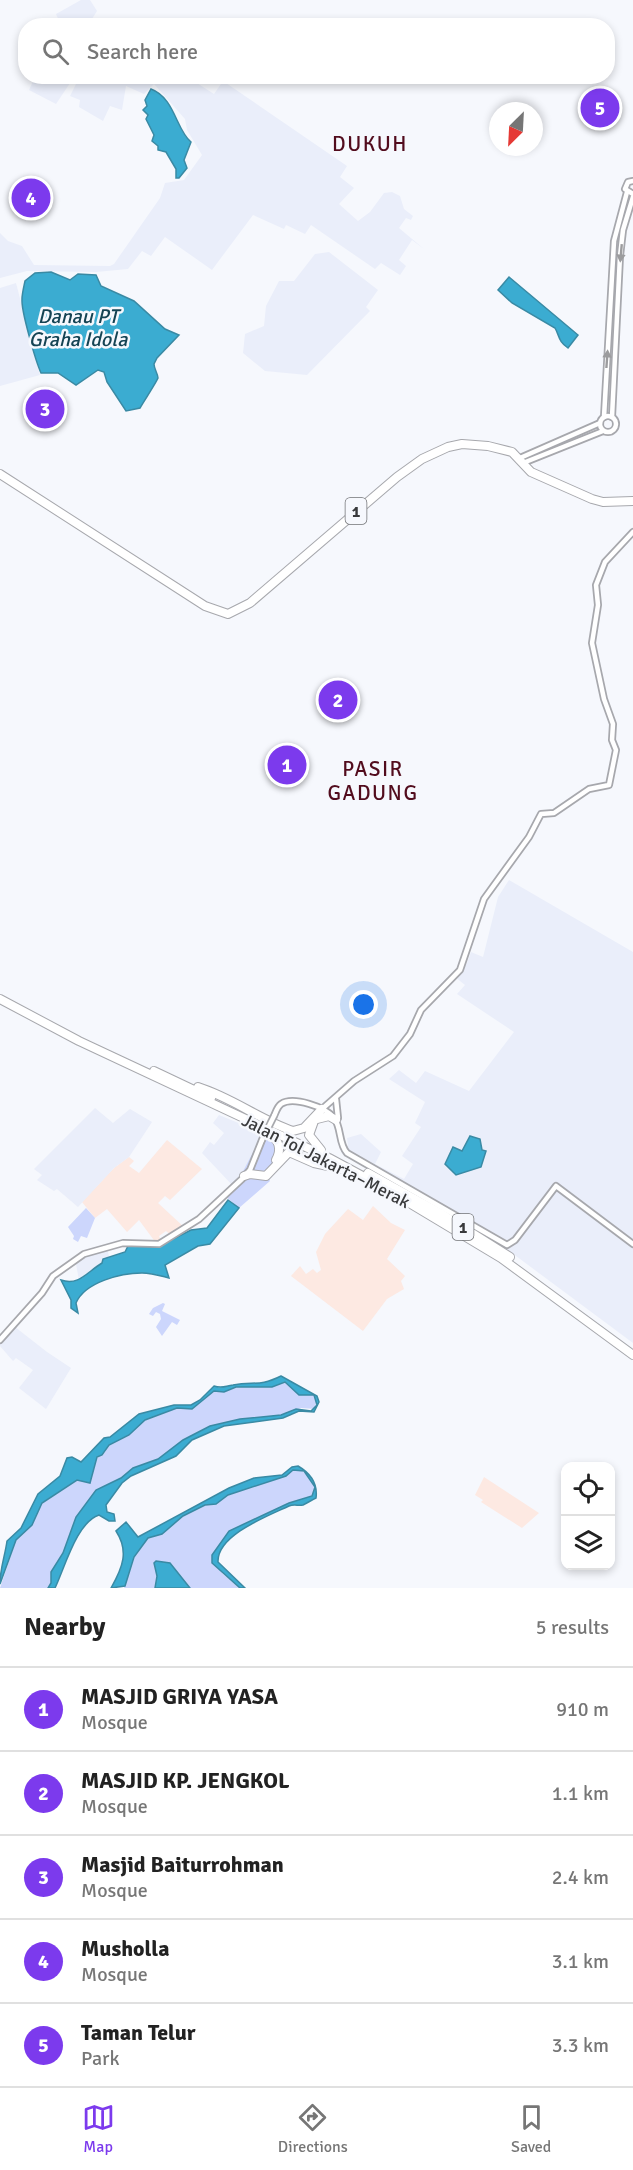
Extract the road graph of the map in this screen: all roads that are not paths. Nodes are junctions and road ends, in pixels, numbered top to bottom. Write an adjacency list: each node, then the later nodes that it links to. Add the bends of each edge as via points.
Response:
1 (632, 179): 2 (main road, via 626,184)
2 (627, 192): 3 (main road); 4 (main road)
3 (633, 195): 5 (main road)
4 (617, 226): 5 (main road); 6 (main road)
5 (624, 227): 7 (main road, one-way to 7)
6 (609, 330): 7 (main road); 8 (main road, one-way to 6)
7 (616, 331): 9 (main road)
8 (604, 417): 9 (main road); 10 (main road)
9 (612, 417): 12 (main road, via 615,429)
10 (600, 423): 11 (main road); 12 (main road)
11 (594, 425): 13 (main road); 14 (main road)
12 (603, 431): 13 (main road)
13 (598, 433): 15 (main road)
14 (552, 443): 15 (main road); 16 (main road)
15 (555, 450): 16 (main road)
16 (524, 463): 17 (highway, 1, via 510,451 460,444 422,459 243,608 228,614 208,606); 18 (highway, 1, via 542,477 595,500)
17 (0, 474)
18 (633, 499)
19 (633, 532): 24 (main road, via 605,562 596,585 598,605 592,643 613,723 616,753 609,785 589,789 556,813 541,814 484,900 460,970 421,1010 410,1034 393,1056 354,1081)
20 (0, 993): 22 (highway, Jalan Tol Jakarta–Merak / 1, via 81,1037)
21 (0, 999): 23 (highway, Jalan Tol Jakarta–Merak / 1)
22 (174, 1080): 27 (highway, via 231,1098 293,1131); 29 (highway, Jalan Tol Jakarta–Merak / 1)
23 (189, 1094): 28 (highway); 30 (highway, Jalan Tol Jakarta–Merak / 1)
24 (333, 1101): 25 (main road); 25 (main road); 26 (main road)
25 (322, 1108): 26 (main road); 27 (highway); 31 (main road, bridge, via 288,1101 279,1106)
26 (337, 1119): 27 (highway, via 330,1116); 33 (main road, via 342,1146 349,1154 507,1245 514,1243 556,1186)
27 (314, 1120): 29 (highway, via 309,1134)
28 (274, 1137): 30 (highway, via 313,1158); 31 (highway, via 280,1151 273,1164 262,1175)
29 (321, 1150): 35 (highway, Jalan Tol Jakarta–Merak / 1, via 385,1181 495,1248)
30 (349, 1169): 32 (highway, Jalan Tol Jakarta–Merak / 1)
31 (247, 1173): 32 (highway, via 266,1176 289,1152 345,1170); 34 (main road, via 207,1213 159,1244 123,1243 84,1254 55,1274)
32 (401, 1197): 36 (highway, Jalan Tol Jakarta–Merak / 1, via 501,1258)
33 (633, 1244)
34 (0, 1340)
35 (633, 1349)
36 (633, 1355)

